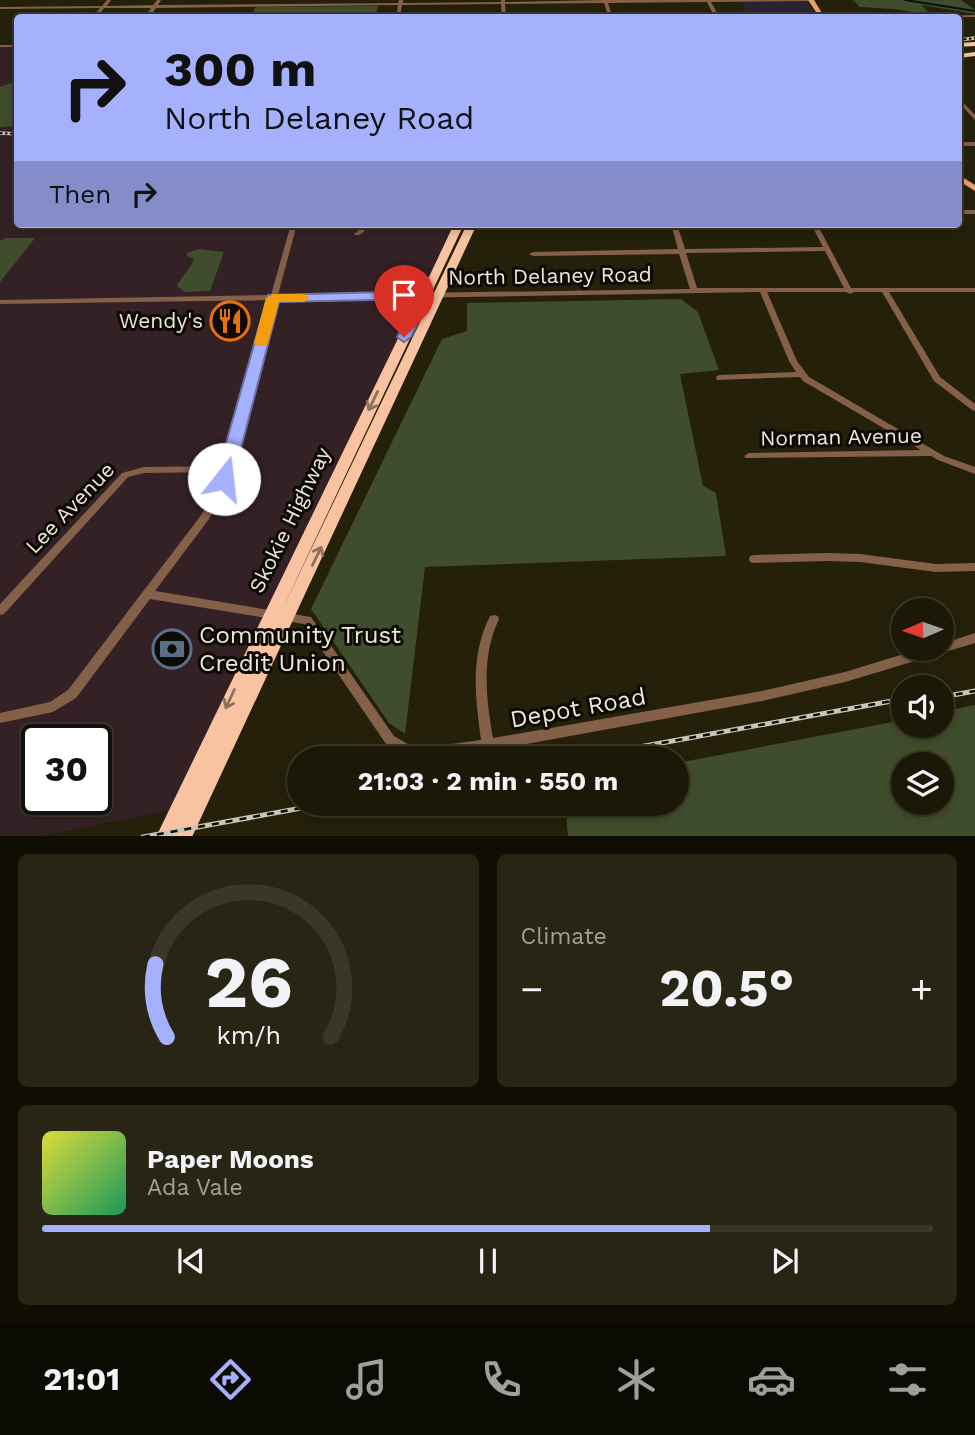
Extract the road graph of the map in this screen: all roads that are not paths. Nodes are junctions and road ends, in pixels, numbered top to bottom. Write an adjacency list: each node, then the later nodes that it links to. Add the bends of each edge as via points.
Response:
1 (11, 0): 16 (street)
2 (109, 0): 15 (street)
3 (159, 0): 13 (street)
4 (209, 0): 14 (street)
5 (811, 0): 7 (street)
6 (606, 1): 7 (street); 9 (street)
7 (709, 1)
8 (401, 2): 9 (street); 12 (street)
9 (503, 2)
10 (256, 3): 11 (street); 14 (street)
11 (305, 3): 12 (street)
12 (354, 3)
13 (154, 6): 14 (street); 15 (street); 20 (street)
14 (206, 6): 21 (street)
15 (103, 7): 17 (street); 19 (street)
16 (1, 8): 17 (street)
17 (53, 8): 18 (street)
18 (47, 14)
19 (97, 14)
20 (149, 14)
21 (201, 14)
22 (972, 111): 23 (street)
23 (975, 118)
24 (293, 228): 43 (street)
25 (362, 228): 30 (street)
26 (457, 228): 34 (highway, Skokie Highway)
27 (470, 228): 41 (highway, Skokie Highway)
28 (675, 228): 32 (street)
29 (816, 228): 31 (street)
30 (357, 234)
31 (827, 249): 32 (street); 39 (street)
32 (682, 252): 33 (street); 37 (street)
33 (533, 254)
34 (434, 276): 40 (highway, Skokie Highway); 42 (highway)
35 (762, 290): 37 (street, North Delaney Road); 39 (street, North Delaney Road); 45 (street)
36 (975, 290): 38 (street, North Delaney Road)
37 (694, 291): 41 (street, North Delaney Road)
38 (885, 291): 39 (street, North Delaney Road); 47 (street, via 937,379)
39 (850, 292)
40 (425, 295): 41 (street, North Delaney Road); 42 (street, North Delaney Road); 56 (highway, Skokie Highway, one-way to 56)
41 (439, 295): 56 (highway, Skokie Highway, one-way to 41)
42 (396, 296): 43 (street, North Delaney Road)
43 (273, 298): 44 (street, North Delaney Road); 50 (street)
44 (0, 302)
45 (801, 374): 46 (street); 48 (street)
46 (720, 377)
47 (975, 408)
48 (933, 453): 49 (street, Norman Avenue); 51 (street)
49 (749, 457)
50 (228, 469): 54 (street, via 206,516); 55 (street, Lee Avenue, via 144,470 125,475)
51 (975, 471)
52 (754, 559): 53 (street, via 837,557 908,566)
53 (975, 567)
54 (148, 594): 56 (street, Depot Road); 61 (street, via 72,694 53,707)
55 (0, 611)
56 (278, 616): 62 (street, Depot Road, via 307,620 379,726 399,747 430,754); 63 (highway, Skokie Highway, one-way to 63); 64 (highway, Skokie Highway)
57 (494, 619): 62 (street, via 483,649 483,720)
58 (975, 638): 59 (street)
59 (954, 644)
60 (894, 662): 62 (street, Depot Road, via 762,696)
61 (0, 718)
62 (488, 744)
63 (165, 836)
64 (182, 836)

